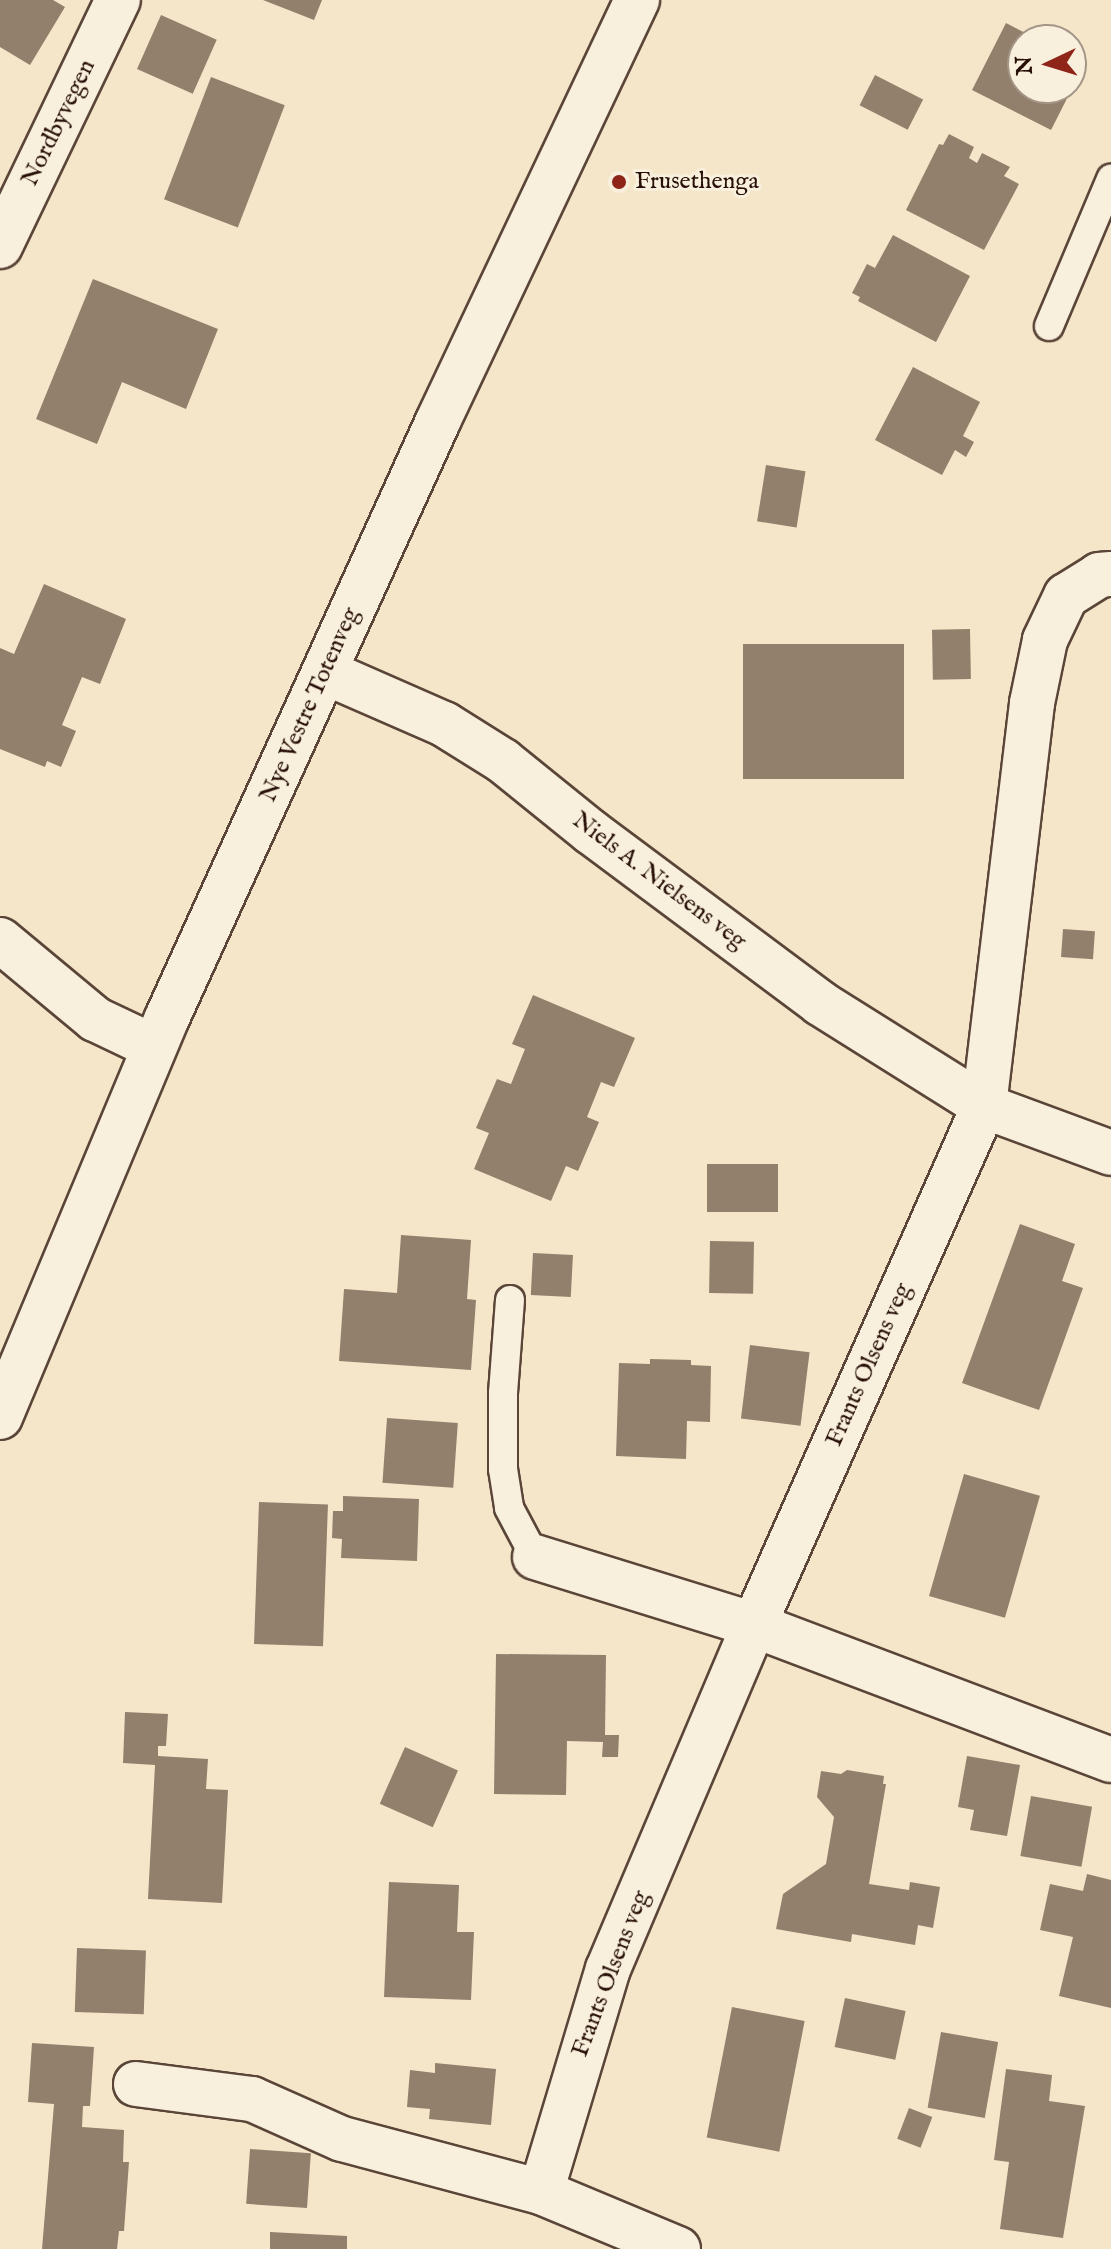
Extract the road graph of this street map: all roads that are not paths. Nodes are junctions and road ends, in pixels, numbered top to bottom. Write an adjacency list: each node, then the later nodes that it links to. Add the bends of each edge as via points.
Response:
1 (118, 0): 4 (street, Nordbyvegen)
2 (637, 0): 7 (street, Nye Vestre Totenveg)
3 (1111, 179): 5 (lane)
4 (0, 246)
5 (1049, 326)
6 (1111, 574): 10 (street, via 1099,575 1066,596 1045,640 1032,703)
7 (325, 672): 9 (street, Nye Vestre Totenveg); 10 (street, Niels A. Nielsens veg, via 444,724 503,761 820,1003)
8 (0, 940): 9 (street, via 95,1019)
9 (154, 1047): 13 (street, Nye Vestre Totenveg)
10 (984, 1106): 11 (street, Niels A. Nielsens veg); 15 (street, Frants Olsens veg)
11 (1111, 1153)
12 (510, 1300): 14 (lane, via 503,1469 509,1508)
13 (0, 1417)
14 (535, 1557): 15 (street)
15 (754, 1625): 16 (street); 18 (street, Frants Olsens veg, via 608,1969)
16 (1111, 1760)
17 (136, 2084): 18 (street, via 252,2099 342,2139)
18 (541, 2192): 19 (street)
19 (678, 2249)

